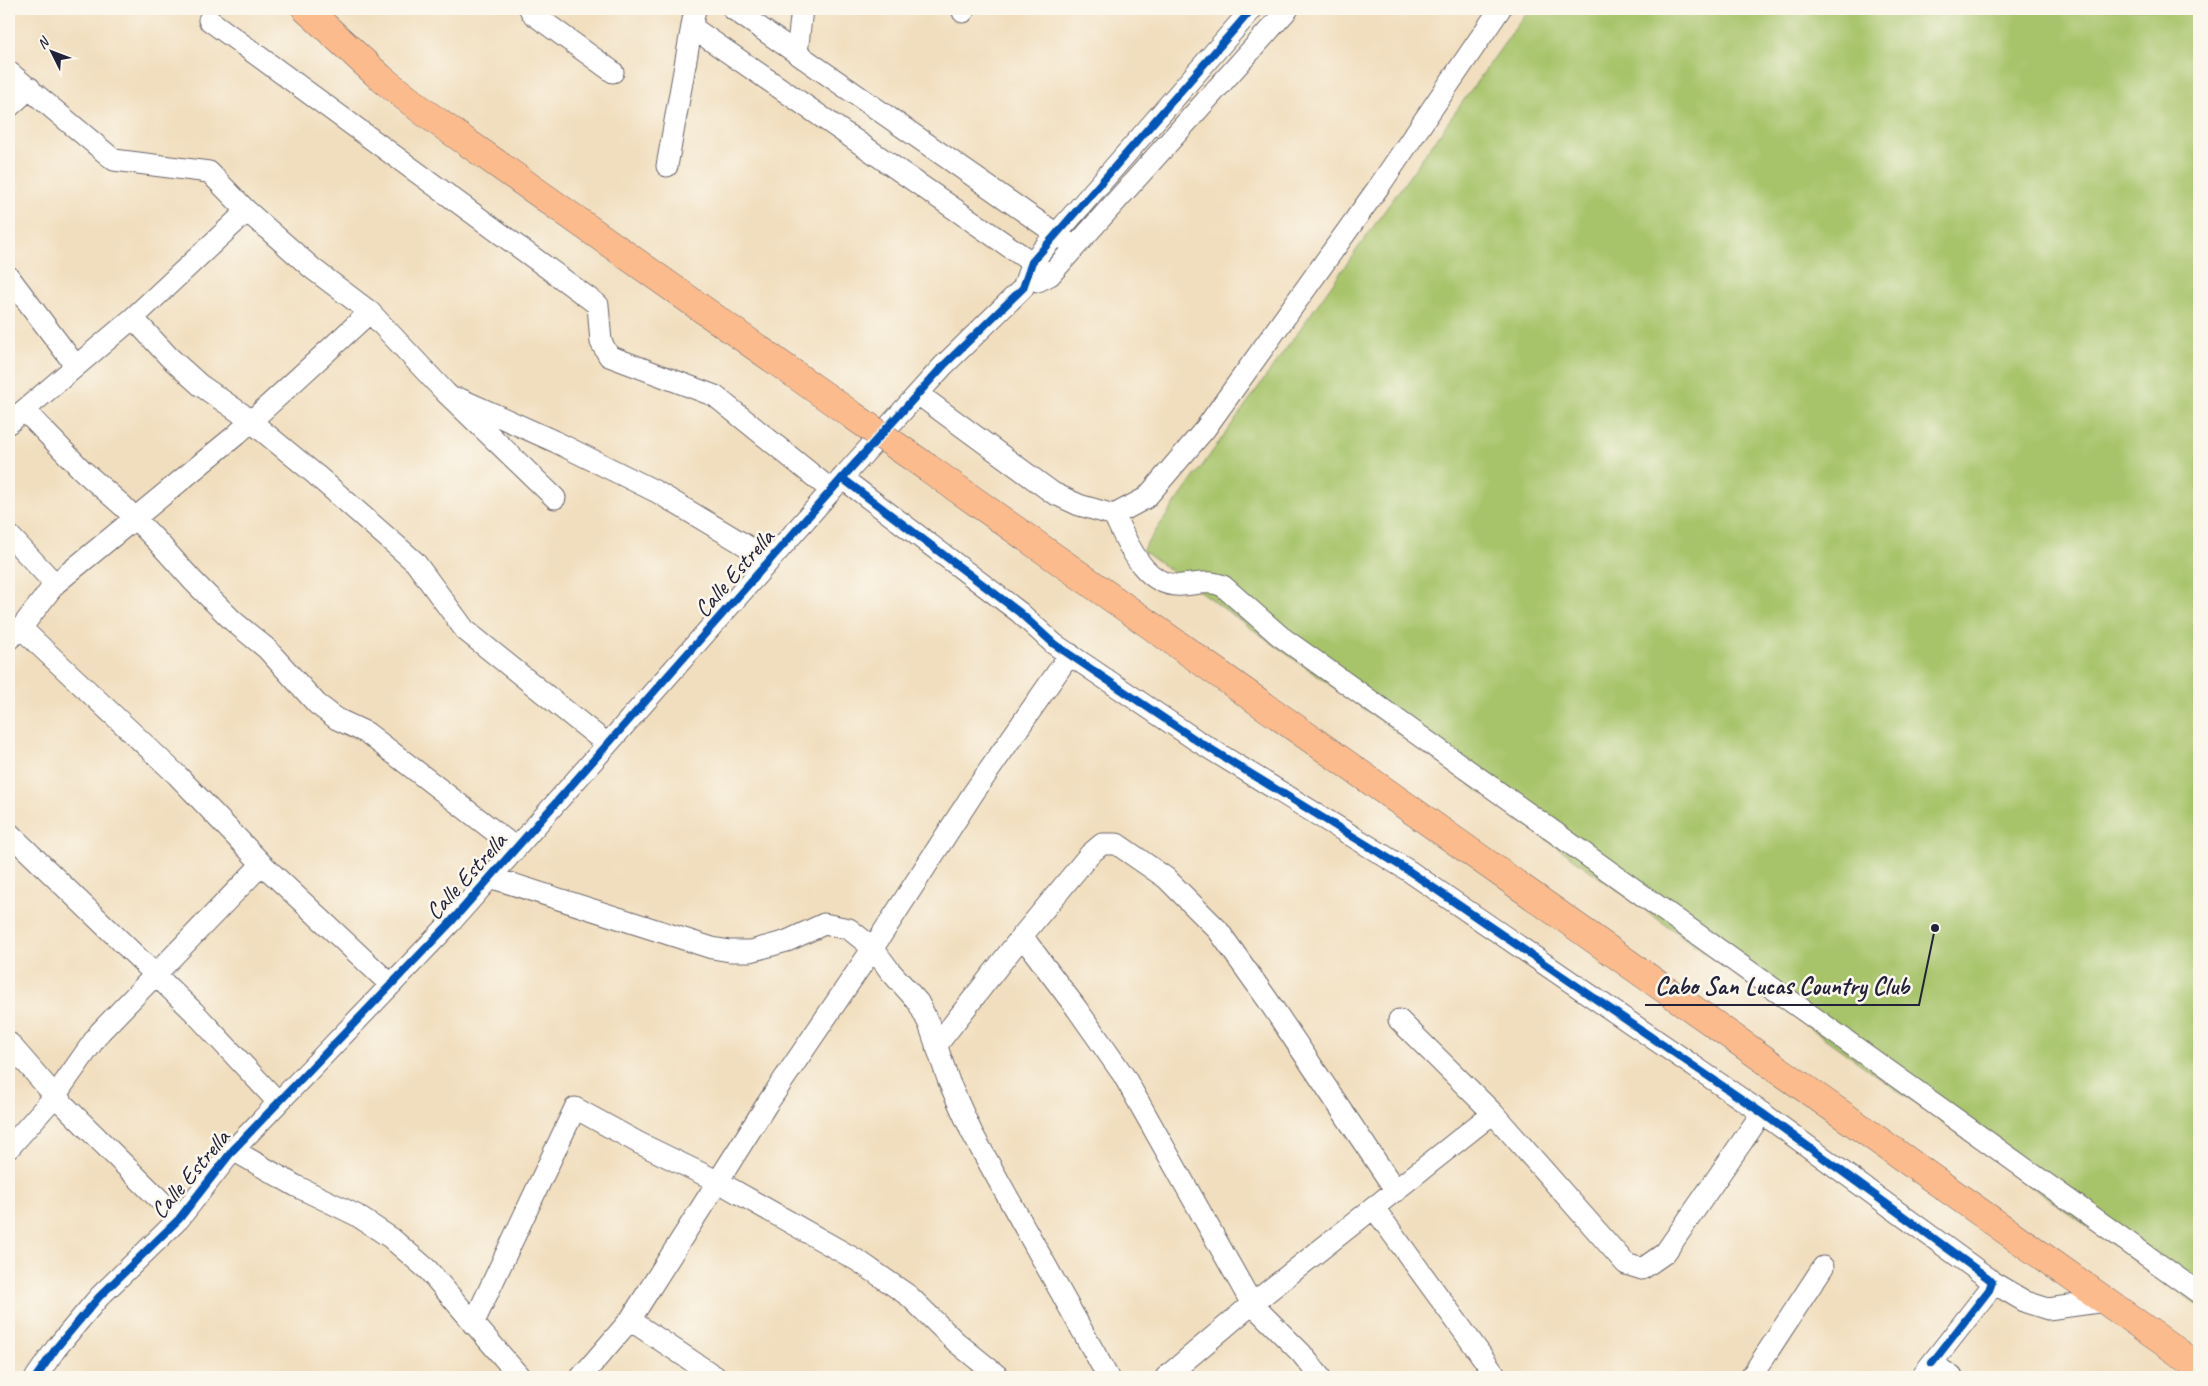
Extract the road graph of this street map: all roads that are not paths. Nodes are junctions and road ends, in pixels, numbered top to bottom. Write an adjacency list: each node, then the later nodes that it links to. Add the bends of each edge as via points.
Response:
1 (306, 9): 64 (highway, bridge, via 358,58 424,112)
2 (530, 9): 12 (street)
3 (735, 9): 10 (street)
4 (802, 9): 10 (street)
5 (1252, 9): 17 (street)
6 (1500, 9): 32 (street, via 1205,429 1146,498)
7 (1280, 11): 18 (street)
8 (694, 18): 15 (street); 19 (street)
9 (209, 20): 30 (street, via 598,305 601,342 610,356 715,396)
10 (797, 53): 17 (street)
11 (9, 72): 13 (street)
12 (613, 72)
13 (30, 88): 14 (street); 16 (street, via 114,160 209,172)
14 (9, 107)
15 (666, 166)
16 (247, 211): 23 (street, via 313,269); 24 (street)
17 (1057, 233): 18 (street); 19 (street)
18 (1075, 246): 20 (street)
19 (1032, 262): 20 (street); 22 (street)
20 (1050, 275): 22 (street)
21 (9, 277): 25 (street)
22 (1023, 288): 27 (street, Calle Estrella)
23 (370, 312): 26 (street); 29 (street)
24 (132, 318): 25 (street); 29 (street, via 169,358)
25 (75, 365): 28 (street)
26 (445, 392): 31 (street); 35 (street, via 657,492)
27 (918, 394): 30 (street, Calle Estrella); 32 (street, via 1053,493)
28 (17, 417): 33 (street)
29 (250, 421): 33 (street); 39 (street, via 415,562 465,630)
30 (836, 484): 35 (street, Calle Estrella); 38 (street, via 1019,612)
31 (555, 498)
32 (1114, 515): 63 (street, via 1133,557 1156,577 1179,586 1215,582 1223,586 1280,636)
33 (136, 519): 36 (street); 41 (street, via 233,621 266,648 317,704 367,733)
34 (9, 535): 36 (street)
35 (770, 560): 39 (street, Calle Estrella)
36 (55, 584): 37 (street)
37 (15, 633): 42 (street, via 177,775)
38 (1070, 654): 45 (street, via 974,792); 54 (street, via 1196,740 1409,872)
39 (607, 744): 41 (street, Calle Estrella)
40 (9, 833): 46 (street)
41 (516, 848): 43 (street, Calle Estrella)
42 (262, 864): 46 (street); 47 (street)
43 (490, 877): 45 (street, via 721,950 751,950 786,941 824,924 849,929); 47 (street, Calle Estrella)
44 (1022, 936): 50 (street); 58 (street, via 1090,854 1102,844 1117,844 1166,878 1218,930); 65 (street, via 1124,1076)
45 (873, 948): 50 (street, via 918,1002); 57 (street)
46 (157, 975): 51 (street, via 100,1032); 52 (street)
47 (391, 985): 52 (street, Calle Estrella)
48 (1400, 1020): 53 (street)
49 (9, 1044): 51 (street)
50 (936, 1046): 75 (street, via 972,1133)
51 (55, 1096): 55 (street); 60 (street)
52 (278, 1102): 56 (street, Calle Estrella)
53 (1493, 1113): 54 (street, via 1626,1264 1642,1269 1665,1254); 58 (street)
54 (1762, 1113): 62 (street)
55 (9, 1148)
56 (233, 1150): 60 (street, Calle Estrella); 67 (street, via 356,1215 391,1238 428,1270)
57 (717, 1181): 66 (street); 67 (street, via 575,1108); 74 (street, via 860,1262 909,1296 956,1342)
58 (1396, 1191): 59 (street)
59 (1374, 1208): 65 (street); 78 (street)
60 (179, 1219): 70 (street, Calle Estrella, via 99,1297 56,1347)
61 (1823, 1267): 79 (street)
62 (1992, 1282): 64 (street, via 2026,1302 2048,1309); 69 (street, via 1990,1290)
63 (2199, 1293)
64 (2105, 1301): 68 (highway)
65 (1252, 1304): 76 (street); 77 (street)
66 (630, 1320): 72 (street); 73 (street)
67 (474, 1324): 71 (street)
68 (2199, 1367)
69 (1927, 1370): 80 (street)
70 (36, 1377)
71 (520, 1377)
72 (580, 1377)
73 (716, 1377)
74 (999, 1377)
75 (1108, 1377)
76 (1166, 1377)
77 (1320, 1377)
78 (1497, 1377)
79 (1751, 1377)
80 (1952, 1377)

